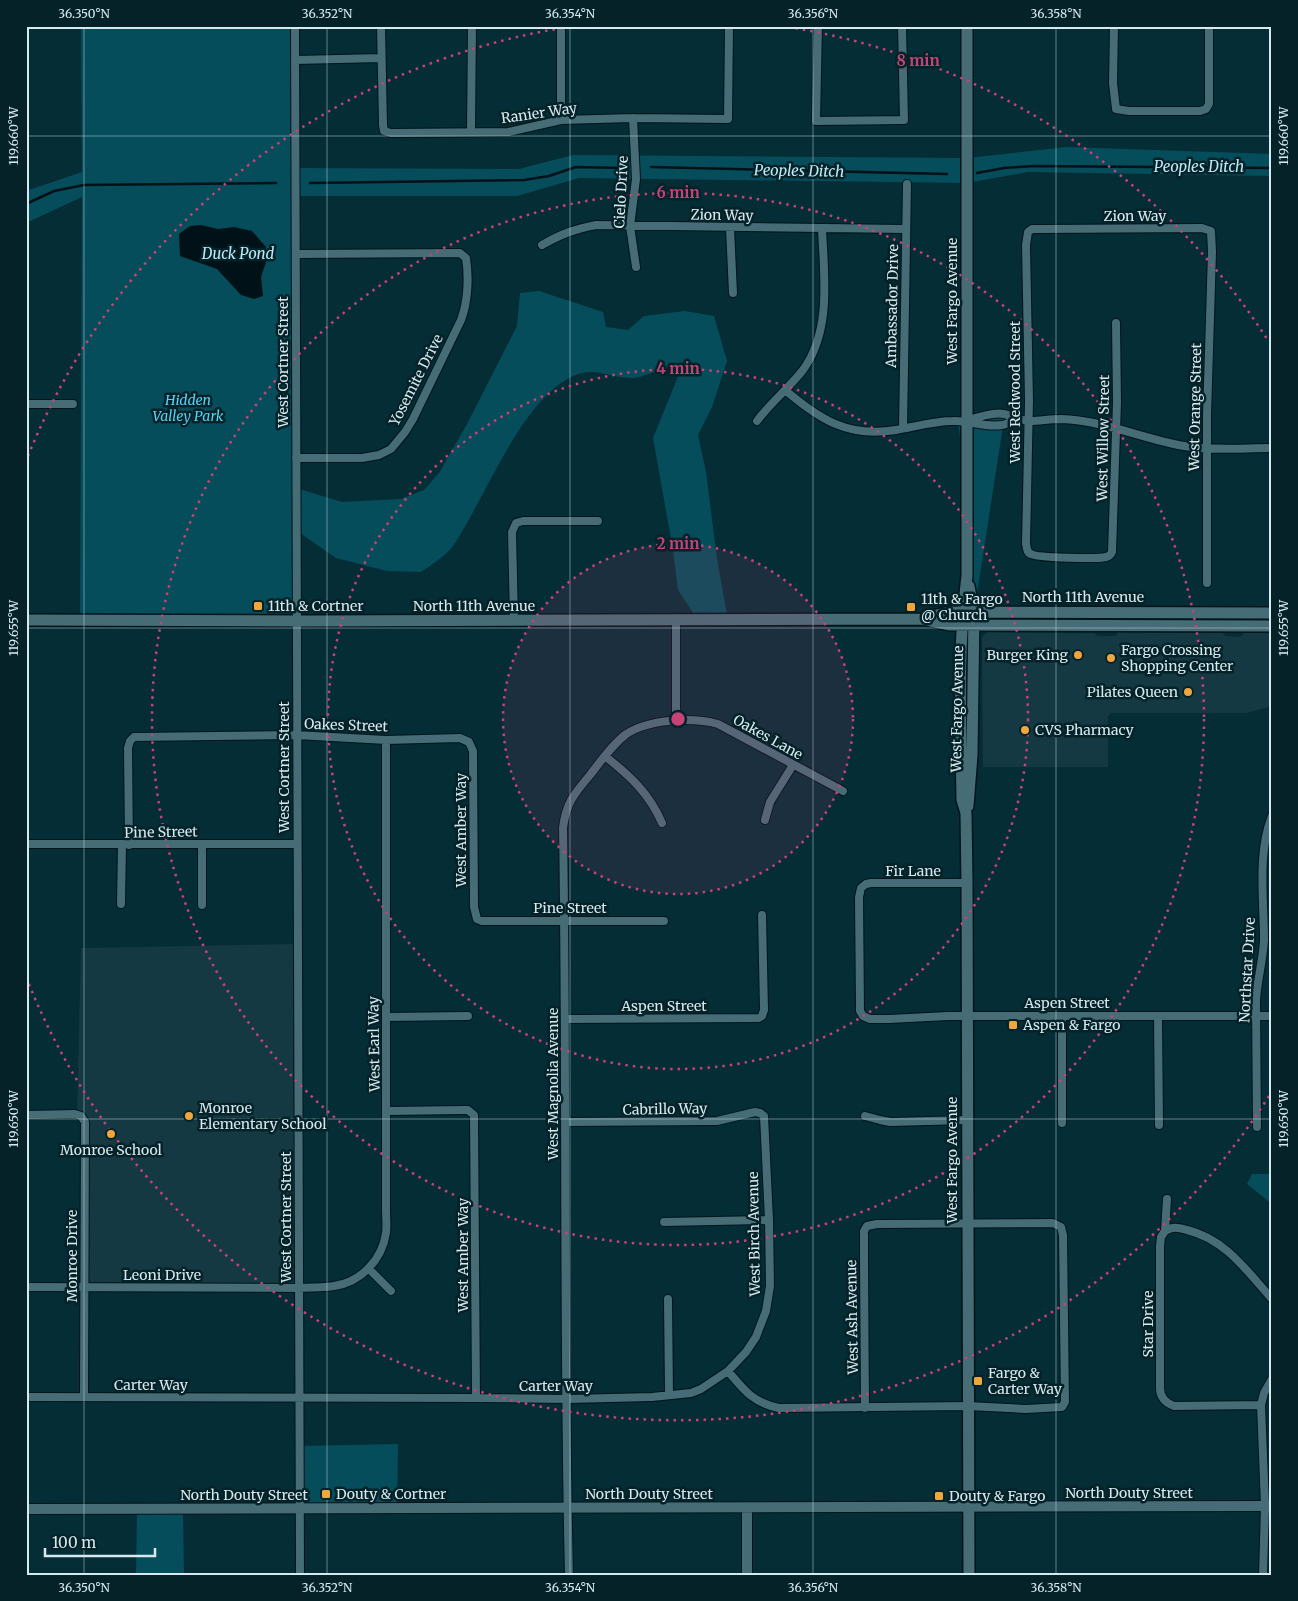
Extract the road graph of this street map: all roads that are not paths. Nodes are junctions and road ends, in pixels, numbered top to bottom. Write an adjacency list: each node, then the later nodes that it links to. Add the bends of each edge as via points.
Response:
1 (295, 26): 12 (street, West Cortner Street)
2 (382, 26): 11 (street)
3 (472, 26): 15 (street)
4 (561, 26): 14 (street)
5 (728, 26): 13 (street, Ranier Way, via 728,119)
6 (818, 26): 7 (street, via 816,121 904,120)
7 (902, 26)
8 (967, 26): 31 (main road, West Fargo Avenue)
9 (1114, 26): 10 (street, via 1116,109 1200,111 1209,104)
10 (1209, 26)
11 (381, 58): 12 (street); 15 (street, Ranier Way, via 384,131)
12 (295, 60): 24 (street, West Cortner Street)
13 (633, 118): 14 (street, Ranier Way); 17 (street, Cielo Drive, via 636,179)
14 (561, 120): 15 (street, Ranier Way, via 508,132)
15 (471, 131)
16 (907, 184): 20 (street, Ambassador Drive)
17 (630, 226): 18 (street, Zion Way); 23 (street, Zion Way, via 576,228); 25 (street, Cielo Drive)
18 (730, 228): 19 (street, Zion Way); 26 (street)
19 (822, 229): 20 (street, Zion Way); 28 (street, via 821,332 812,356)
20 (906, 229): 34 (street, Ambassador Drive)
21 (1030, 230): 22 (street, Zion Way, via 1202,228); 33 (street, West Redwood Street, via 1026,245)
22 (1210, 231): 37 (street, West Orange Street)
23 (542, 245)
24 (296, 254): 38 (street, West Cortner Street); 38 (street, Yosemite Drive, via 460,253 467,263 463,315 413,419 394,446 379,455 362,458)
25 (636, 267)
26 (733, 293)
27 (1116, 323): 35 (street, West Willow Street)
28 (785, 390): 32 (street); 34 (street, via 817,416 850,429 868,432)
29 (26, 404): 30 (street)
30 (73, 404)
31 (967, 420): 33 (street, via 981,425 1003,425 1016,419); 34 (street); 44 (main road, West Fargo Avenue)
32 (757, 421)
33 (1029, 421): 35 (street, via 1061,419); 40 (street, West Redwood Street, via 1026,544 1029,554 1081,557)
34 (903, 428)
35 (1116, 428): 37 (street, via 1161,441); 40 (street, West Willow Street)
36 (1272, 448): 37 (street)
37 (1207, 449): 41 (street, West Orange Street)
38 (296, 458): 47 (street, West Cortner Street)
39 (598, 521): 48 (street, via 523,521 516,524 512,532)
40 (1111, 554)
41 (1207, 583)
42 (1185, 612): 43 (main road, North 11th Avenue); 44 (main road, North 11th Avenue); 50 (main road, North 11th Avenue, via 1172,616 1120,616)
43 (1272, 613)
44 (966, 617): 46 (main road, North 11th Avenue, via 949,612 922,619); 49 (main road, West Fargo Avenue); 59 (main road, West Fargo Avenue, via 961,763 962,800)
45 (26, 620): 47 (main road, North 11th Avenue)
46 (676, 620): 48 (main road, North 11th Avenue); 52 (street)
47 (297, 621): 48 (main road, North 11th Avenue); 53 (street, West Cortner Street)
48 (514, 621)
49 (974, 625): 50 (main road, North 11th Avenue); 59 (main road, West Fargo Avenue, via 972,761)
50 (1105, 626): 51 (main road, North 11th Avenue)
51 (1272, 626)
52 (676, 720): 56 (street, West Magnolia Avenue, via 634,730); 57 (street, Oakes Lane, via 718,724)
53 (296, 735): 54 (street, Oakes Street); 65 (street, West Cortner Street); 66 (street, Oakes Street, via 132,738 128,748)
54 (386, 740): 55 (street, Oakes Street, via 460,738); 80 (street, West Earl Way)
55 (469, 742): 71 (street, West Amber Way, via 473,751 474,907)
56 (605, 756): 62 (street, via 632,777); 72 (street, West Magnolia Avenue, via 565,813)
57 (793, 765): 58 (street, Oakes Lane); 61 (street, via 770,802)
58 (843, 791)
59 (966, 813): 67 (main road, West Fargo Avenue)
60 (1272, 816): 78 (street, Northstar Drive, via 1264,854 1263,948 1257,986)
61 (765, 820)
62 (662, 823)
63 (26, 844): 66 (street, Pine Street)
64 (202, 844): 65 (street, Pine Street); 66 (street, Pine Street); 69 (street)
65 (296, 844): 100 (street, West Cortner Street)
66 (125, 845): 68 (street)
67 (967, 883): 75 (street, Fir Lane, via 866,884 861,888 860,1011); 76 (main road, West Fargo Avenue)
68 (121, 904)
69 (202, 905)
70 (762, 914): 82 (street, Aspen Street, via 762,1016 755,1019)
71 (477, 919): 72 (street, Pine Street)
72 (565, 921): 73 (street, Pine Street); 82 (street, West Magnolia Avenue)
73 (664, 921)
74 (468, 1016): 80 (street)
75 (863, 1016): 76 (street, Aspen Street, via 870,1019)
76 (967, 1016): 77 (street, Aspen Street); 87 (main road, West Fargo Avenue)
77 (1062, 1016): 81 (street, Aspen Street); 89 (street)
78 (1257, 1016): 79 (street, Aspen Street); 81 (street, Aspen Street); 91 (street, Northstar Drive)
79 (1272, 1016)
80 (386, 1017): 83 (street, West Earl Way)
81 (1158, 1017): 90 (street)
82 (566, 1019): 88 (street, West Magnolia Avenue)
83 (387, 1111): 97 (street, West Earl Way, via 386,1234); 110 (street, West Amber Way, via 473,1112)
84 (762, 1114): 88 (street, Cabrillo Way, via 755,1112 717,1121); 93 (street, West Birch Avenue, via 765,1122)
85 (26, 1115): 99 (street, Monroe Drive, via 75,1114 85,1122)
86 (865, 1116): 87 (street, via 890,1122)
87 (967, 1120): 95 (main road, West Fargo Avenue)
88 (566, 1122): 111 (street, West Magnolia Avenue)
89 (1062, 1123)
90 (1159, 1125)
91 (1257, 1127)
92 (1167, 1199): 96 (street, Star Drive)
93 (768, 1220): 94 (street); 104 (street, West Birch Avenue, via 770,1286 766,1311 756,1337)
94 (664, 1222)
95 (967, 1222): 113 (main road, West Fargo Avenue); 113 (street, via 1054,1224 1063,1230 1064,1405 1026,1409); 114 (street, West Ash Avenue, via 877,1224 867,1226 864,1231)
96 (1165, 1231): 103 (street, via 1176,1227 1199,1233 1226,1248); 112 (street, Star Drive, via 1160,1246 1160,1392 1166,1402 1179,1406)
97 (369, 1269): 100 (street, via 334,1286); 101 (street)
98 (26, 1287): 99 (street, Leoni Drive)
99 (84, 1287): 100 (street, Leoni Drive); 107 (street, Monroe Drive)
100 (298, 1288): 108 (street, West Cortner Street)
101 (391, 1291)
102 (668, 1299): 106 (street)
103 (1272, 1300)
104 (728, 1371): 106 (street, Carter Way, via 701,1389); 114 (street, via 753,1398 768,1406)
105 (1272, 1379): 112 (street)
106 (669, 1395): 111 (street, Carter Way)
107 (84, 1397): 108 (street, Carter Way); 109 (street, Carter Way)
108 (298, 1397): 110 (street, Carter Way); 120 (street, West Cortner Street)
109 (26, 1398)
110 (476, 1398): 111 (street, Carter Way)
111 (568, 1399): 117 (street, West Magnolia Avenue)
112 (1261, 1405): 115 (street)
113 (968, 1406): 114 (street); 116 (main road, West Fargo Avenue)
114 (866, 1408)
115 (1269, 1506): 116 (street, North Douty Street); 125 (street)
116 (968, 1507): 118 (street, North Douty Street); 124 (main road, West Fargo Avenue)
117 (568, 1508): 118 (street, North Douty Street); 120 (street, North Douty Street); 122 (street, West Magnolia Avenue)
118 (747, 1508): 123 (street)
119 (26, 1509): 120 (street, North Douty Street)
120 (299, 1509): 121 (street, West Cortner Street)
121 (300, 1575)
122 (569, 1575)
123 (747, 1575)
124 (969, 1575)
125 (1263, 1575)

